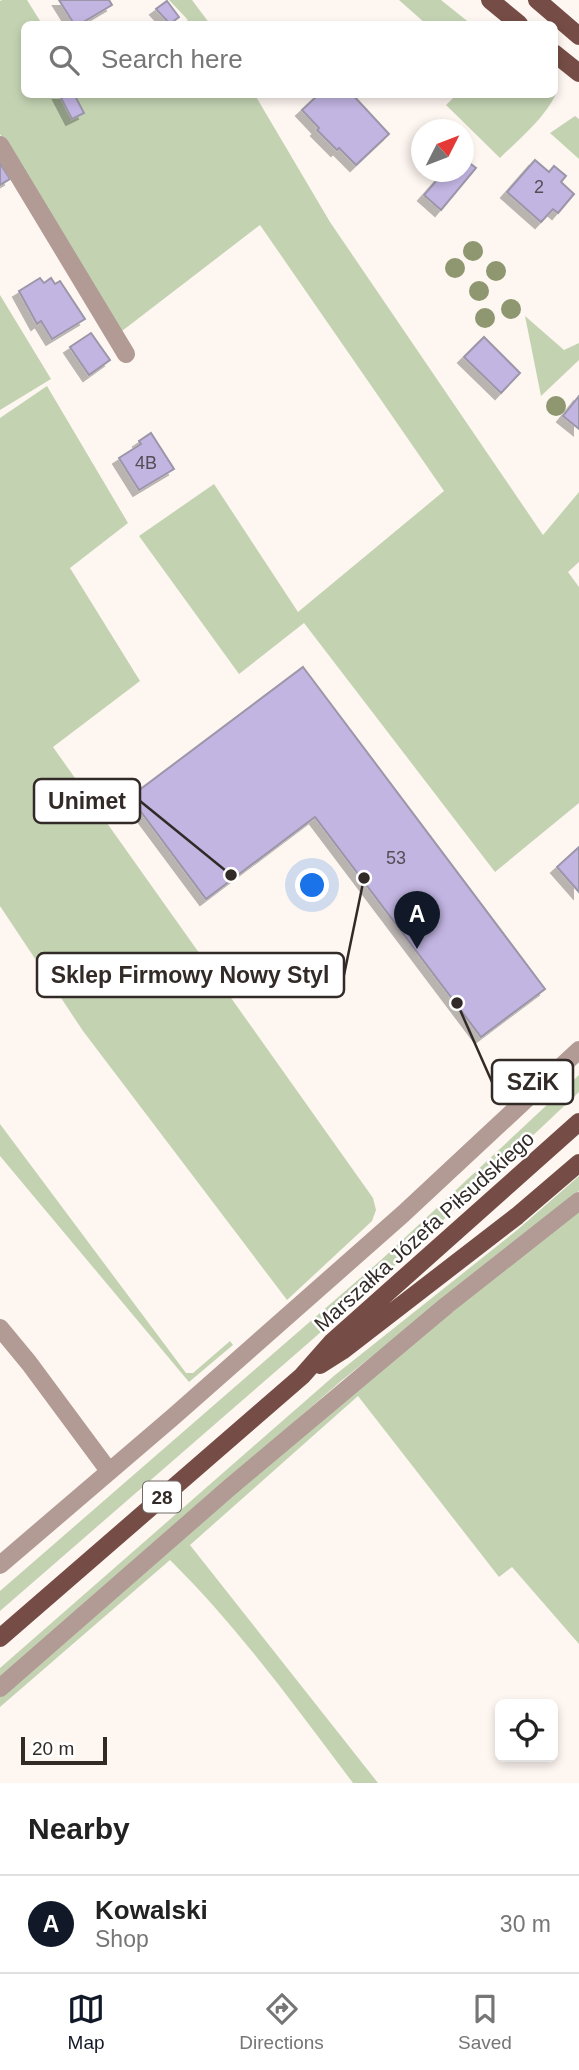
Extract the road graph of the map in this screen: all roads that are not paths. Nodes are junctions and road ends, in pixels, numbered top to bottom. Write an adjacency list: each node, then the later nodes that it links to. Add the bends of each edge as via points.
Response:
1 (489, 0): 3 (main road)
2 (537, 0): 4 (main road)
3 (515, 21)
4 (579, 36)
5 (558, 56): 6 (main road)
6 (579, 73)
7 (0, 145): 8 (street)
8 (126, 354)
9 (579, 1050): 15 (street, via 403,1214)
10 (579, 1122): 14 (main road, Marszałka Józefa Piłsudskiego / 28, via 332,1342)
11 (579, 1163): 14 (main road, Marszałka Józefa Piłsudskiego / 28, via 353,1343)
12 (579, 1201): 18 (street, via 229,1488)
13 (0, 1328): 15 (street)
14 (302, 1376): 17 (main road, Marszałka Józefa Piłsudskiego / 28)
15 (109, 1471): 16 (street)
16 (0, 1565)
17 (0, 1638)
18 (0, 1688)

